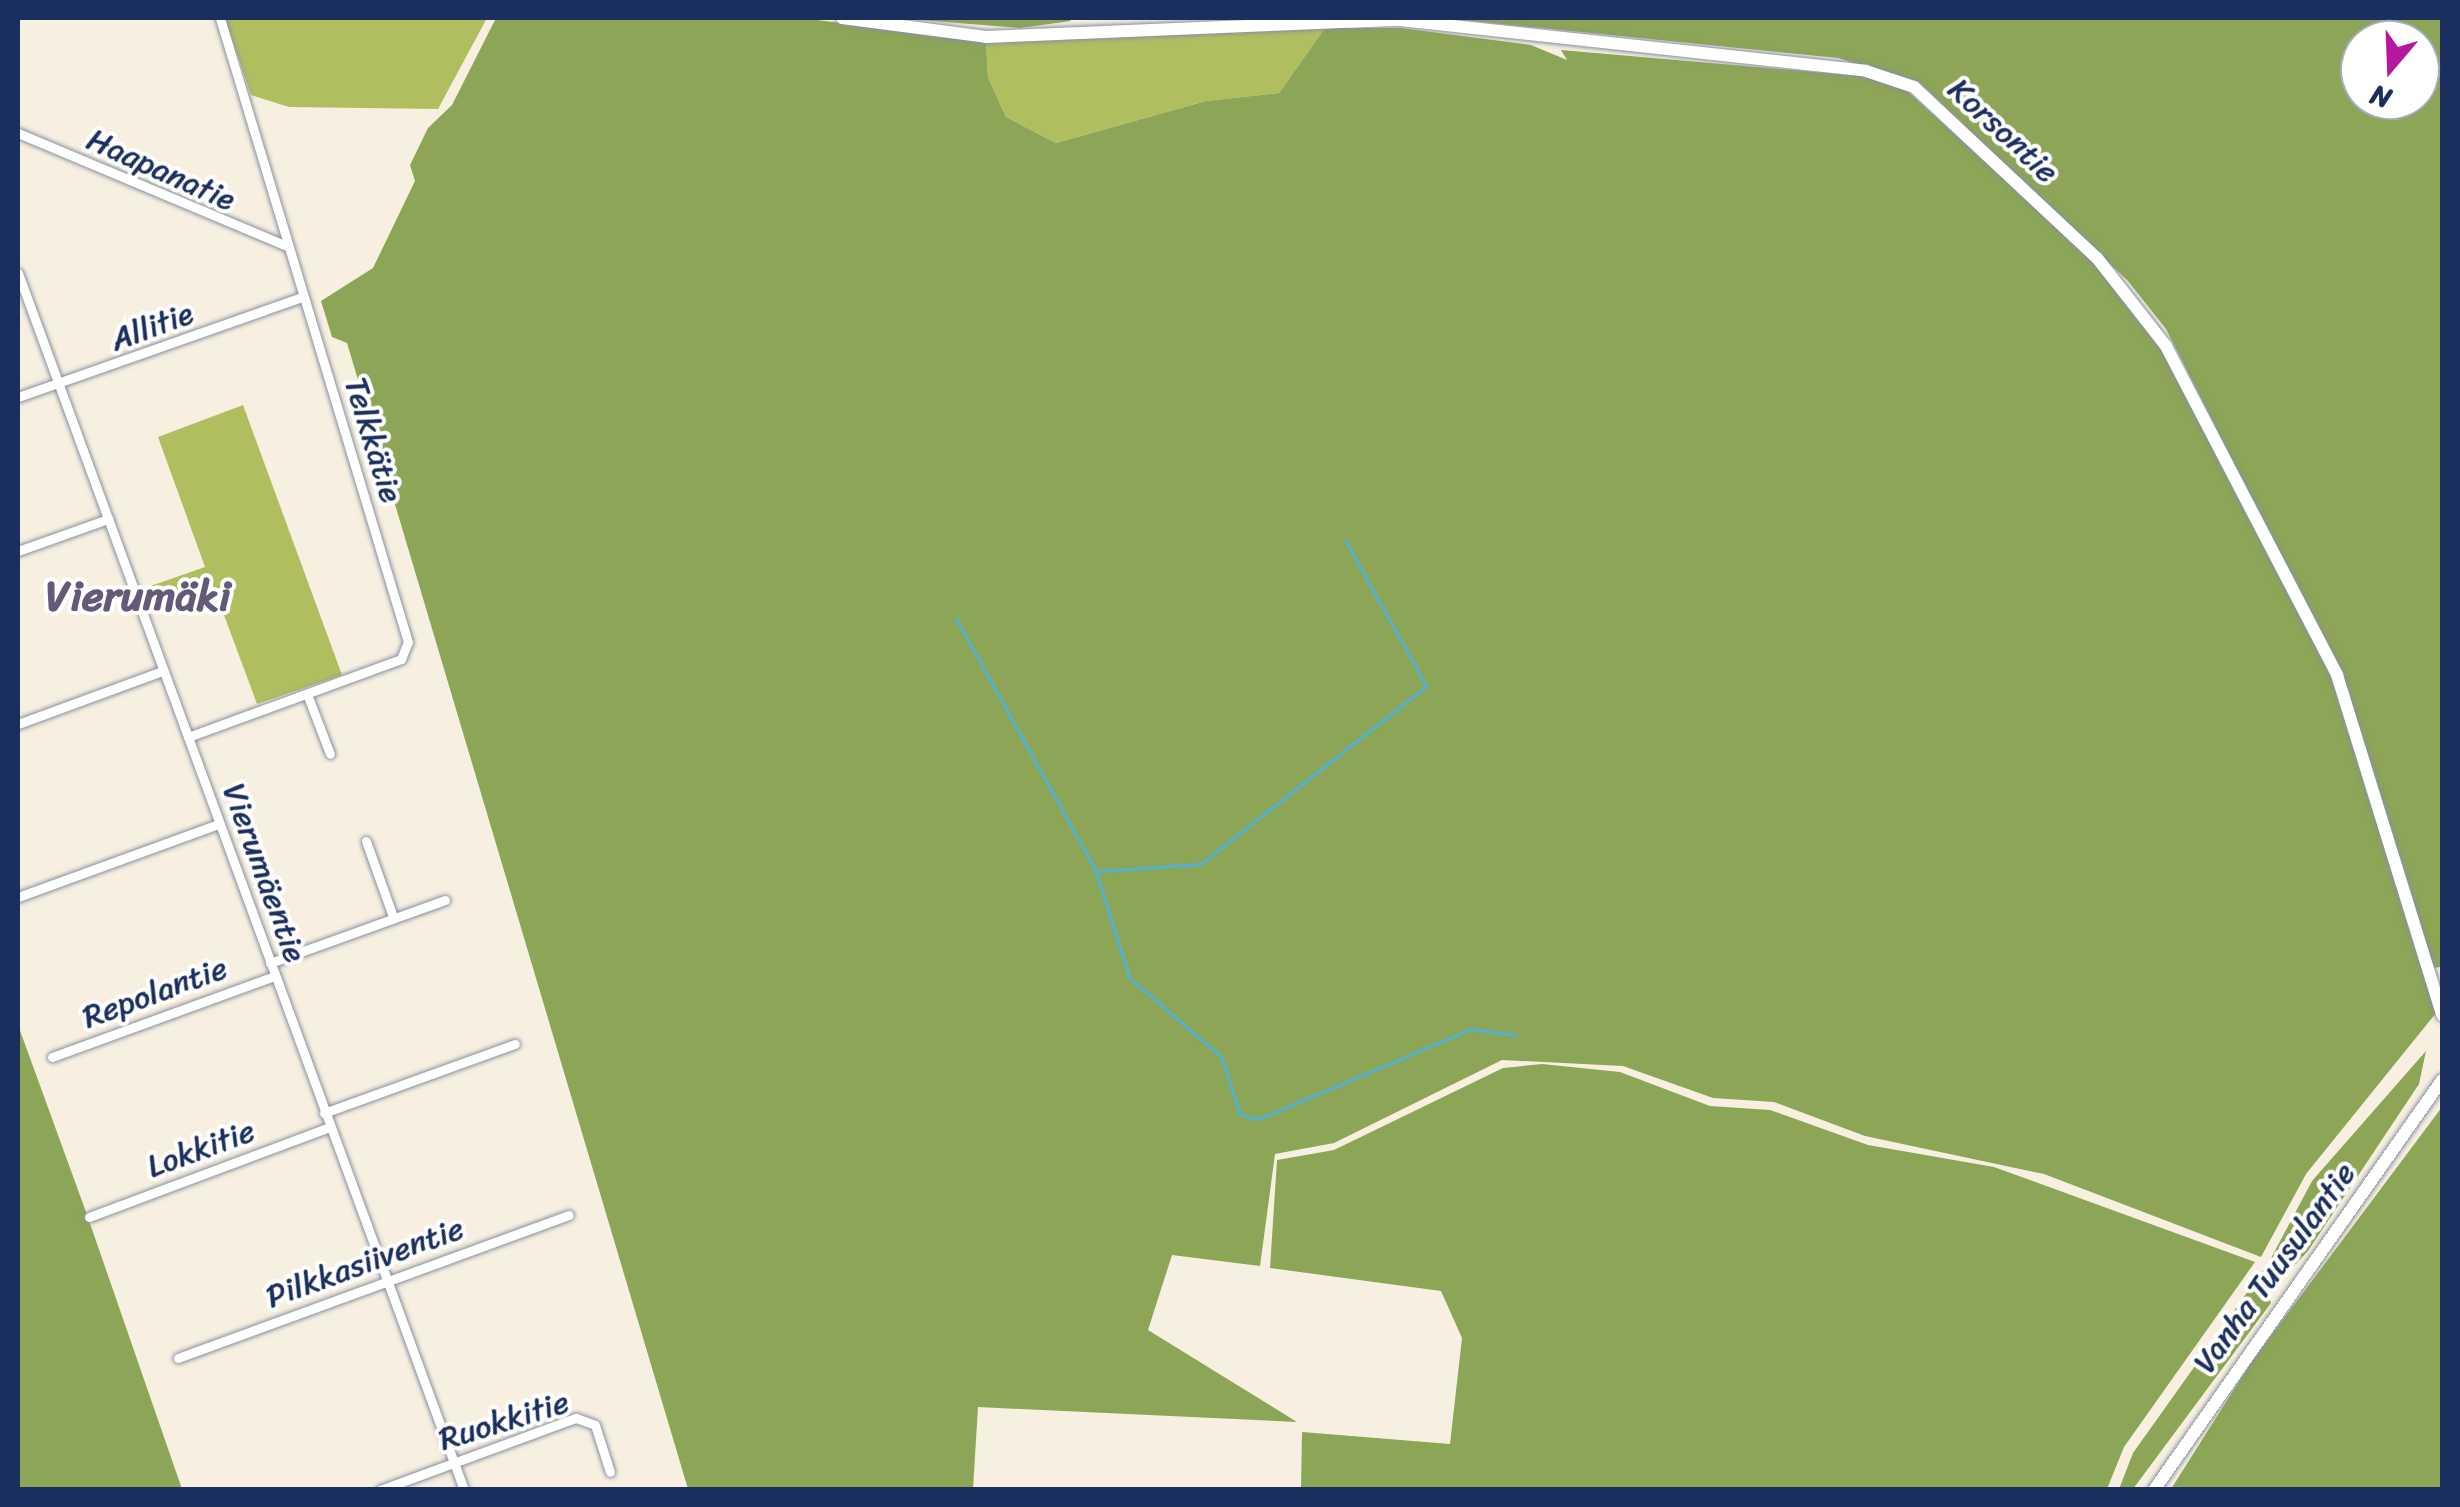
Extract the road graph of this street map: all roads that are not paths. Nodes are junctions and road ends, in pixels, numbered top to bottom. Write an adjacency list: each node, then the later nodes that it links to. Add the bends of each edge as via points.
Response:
1 (220, 18): 4 (street, Telkkätie)
2 (842, 18): 23 (main road, Korsontie, via 986,37 1399,20 1866,71 1914,87 2098,258 2166,346 2337,675)
3 (18, 133): 4 (street, Haapanatie)
4 (287, 246): 6 (street, Telkkätie)
5 (18, 273): 7 (street, Vierumäentie)
6 (302, 297): 7 (street, Allitie); 12 (street, Telkkätie, via 408,642 401,660)
7 (59, 388): 8 (street, Allitie); 9 (street, Vierumäentie)
8 (18, 396)
9 (108, 519): 10 (street); 11 (street, Vierumäentie)
10 (18, 551)
11 (162, 671): 13 (street); 14 (street, Vierumäentie)
12 (307, 694): 14 (street, Telkkätie); 15 (street)
13 (18, 724)
14 (188, 737): 16 (street, Vierumäentie)
15 (330, 754)
16 (219, 824): 18 (street); 21 (street, Vierumäentie)
17 (366, 842): 20 (street)
18 (18, 896)
19 (445, 900): 20 (street, Repolantie)
20 (393, 918): 21 (street, Repolantie)
21 (270, 963): 22 (street, Vierumäentie)
22 (275, 976): 25 (street, Repolantie); 27 (street, Vierumäentie)
23 (2442, 1015)
24 (515, 1044): 27 (street)
25 (52, 1057)
26 (2442, 1080): 37 (main road, Vanha Tuusulantie)
27 (324, 1113): 28 (street, Vierumäentie)
28 (330, 1127): 30 (street, Lokkitie); 31 (street, Vierumäentie)
29 (570, 1215): 31 (street, Pilkkasiiventie)
30 (89, 1217)
31 (386, 1280): 32 (street, Pilkkasiiventie); 33 (street, Vierumäentie)
32 (178, 1358)
33 (453, 1461): 34 (street, Ruokkitie, via 584,1418 595,1425); 35 (street, Ruokkitie); 36 (street, Vierumäentie)
34 (610, 1472)
35 (380, 1490)
36 (464, 1490)
37 (2154, 1490)

